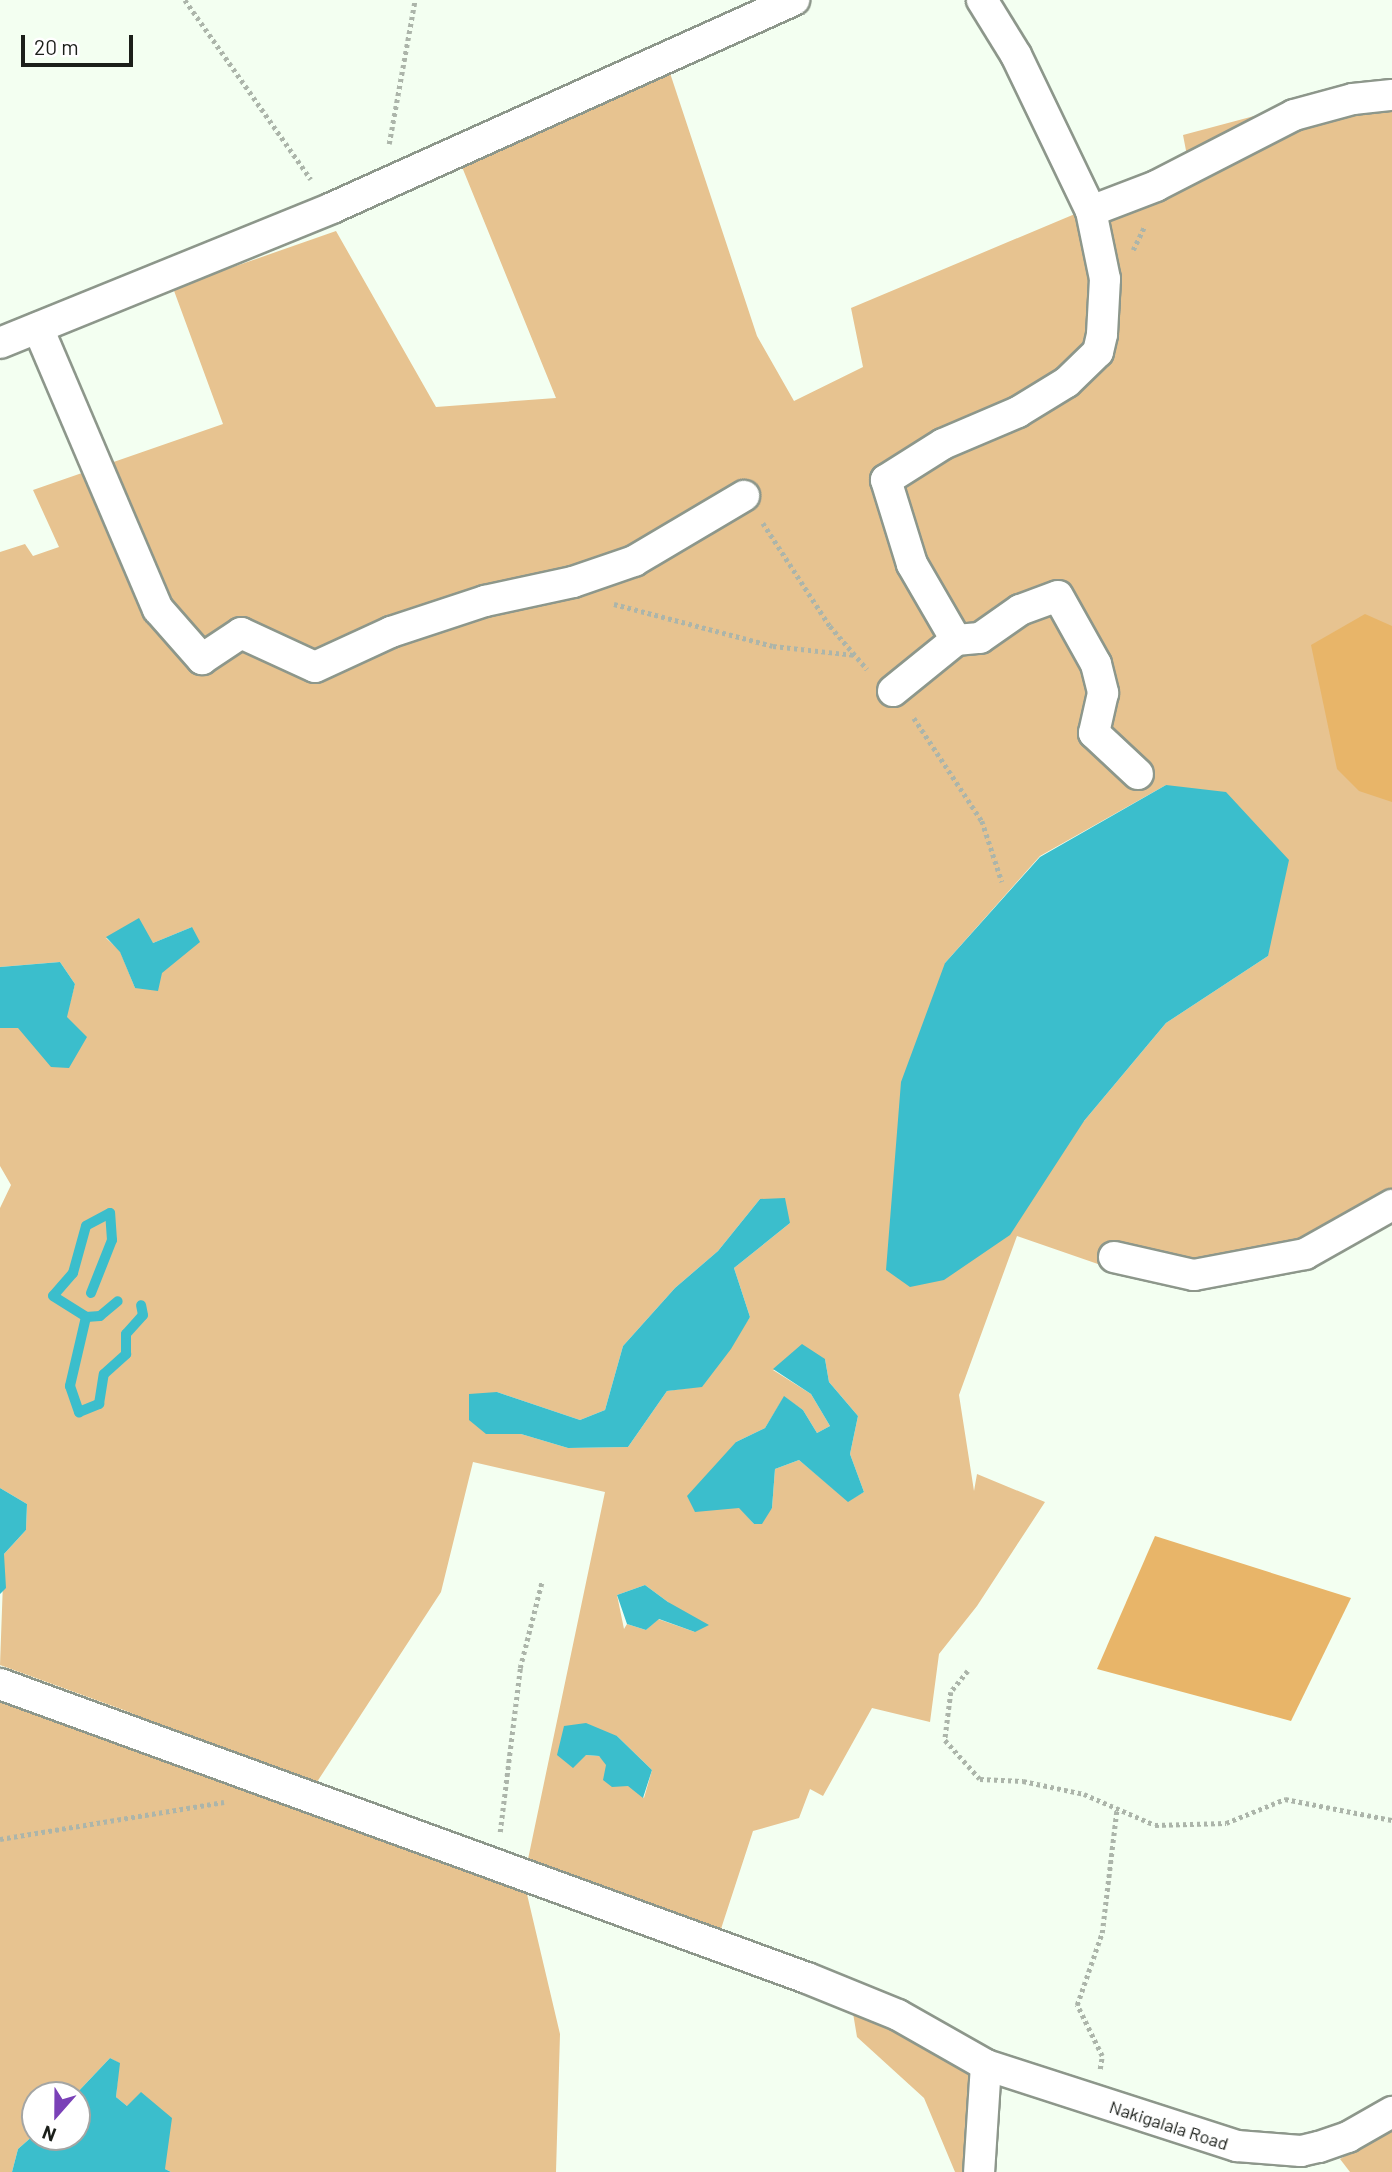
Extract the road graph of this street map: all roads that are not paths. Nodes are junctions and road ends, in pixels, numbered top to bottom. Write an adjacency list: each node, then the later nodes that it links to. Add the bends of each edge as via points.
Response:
1 (794, 0): 5 (street, via 332,208)
2 (982, 0): 4 (street, via 1016,55)
3 (1392, 95): 4 (street, via 1353,99 1294,115 1156,186)
4 (1091, 211): 8 (street, via 1105,279 1098,352 1082,370 1018,412 943,444 886,480 912,564)
5 (38, 328): 6 (street); 7 (street, via 159,609 202,659 240,633 315,667 391,632 485,601 573,583 634,561 685,535)
6 (0, 343)
7 (744, 496)
8 (956, 640): 9 (street); 10 (street, via 980,638 1020,610 1058,596 1096,664 1103,693 1094,733)
9 (893, 691)
10 (1138, 774)
11 (1392, 1205): 12 (street, via 1305,1254 1207,1273 1194,1275)
12 (1114, 1257)
13 (0, 1684): 14 (street, Nakigalala Road, via 818,1982 898,2015)
14 (985, 2066): 15 (street, Nakigalala Road, via 1225,2144 1301,2151 1348,2137); 16 (street)
15 (1392, 2112)
16 (979, 2172)

